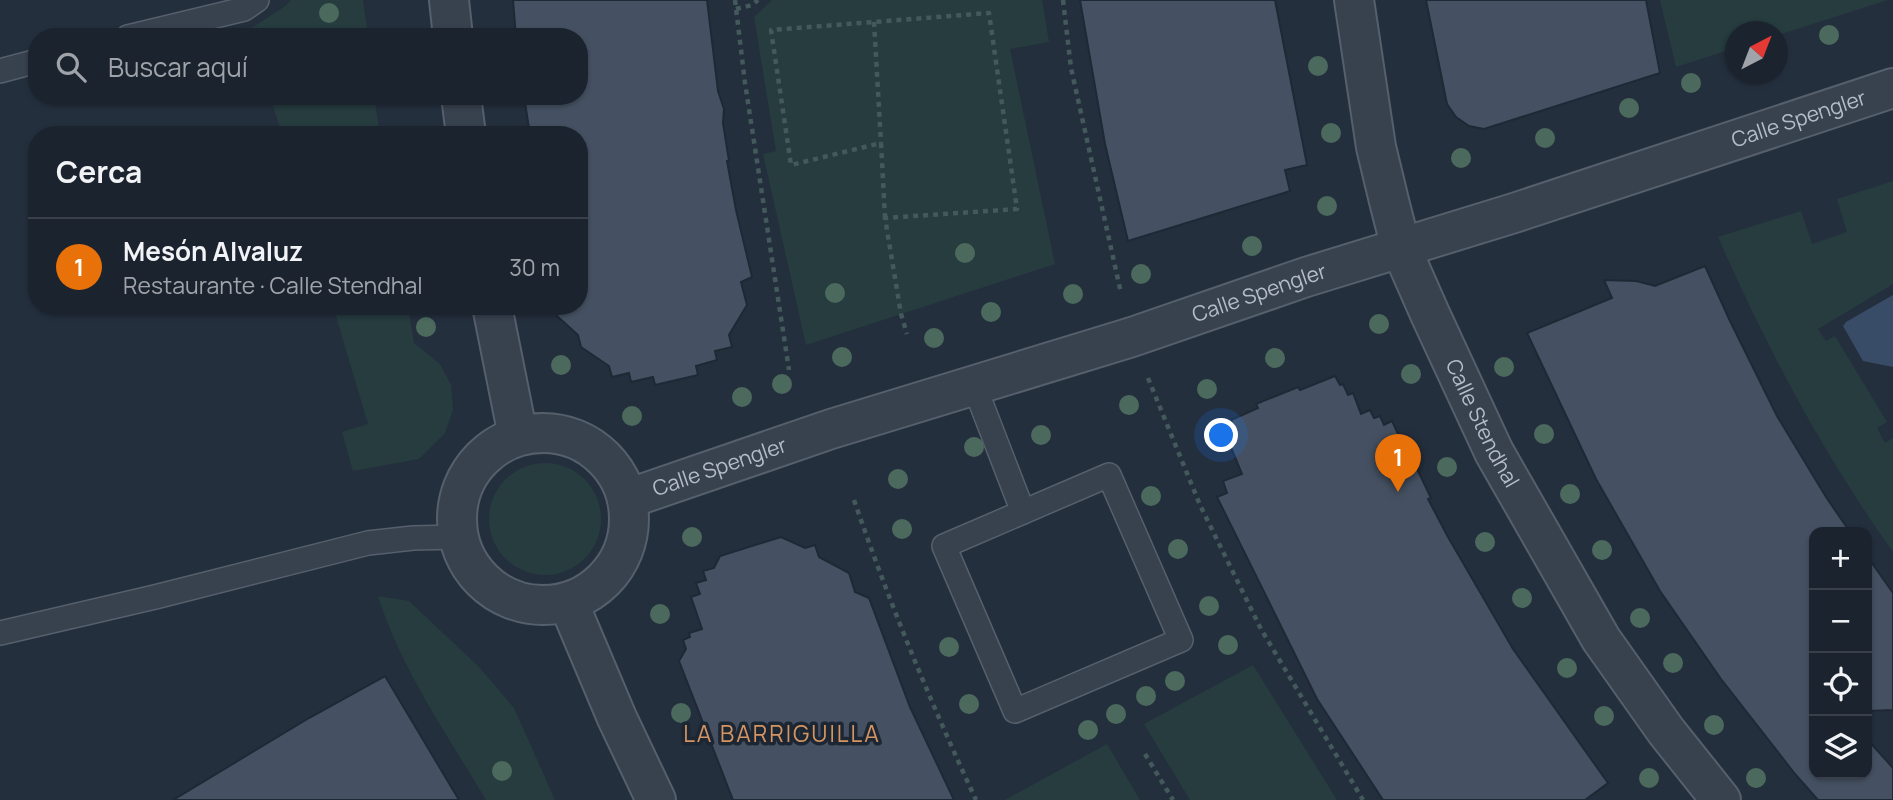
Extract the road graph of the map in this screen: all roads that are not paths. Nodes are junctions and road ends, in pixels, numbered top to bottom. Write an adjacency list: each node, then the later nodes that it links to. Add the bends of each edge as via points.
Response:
1 (257, 0): 4 (lane, via 244,9)
2 (449, 0): 5 (street)
3 (1354, 0): 11 (street, Calle Stendhal, via 1376,148)
4 (161, 28)
5 (452, 28)
6 (28, 63): 7 (lane)
7 (0, 71)
8 (1893, 88): 11 (street, Calle Spengler)
9 (462, 105): 10 (street)
10 (465, 126)
11 (1401, 248): 13 (street, Calle Spengler); 21 (street, Calle Stendhal, via 1494,452 1601,639)
12 (494, 315): 14 (street)
13 (974, 384): 15 (street, Calle Spengler); 16 (lane)
14 (518, 436): 15 (street, via 562,435 584,443 618,476); 17 (street, via 487,453 468,477 458,506)
15 (627, 499): 18 (street, via 629,532 619,562 597,587)
16 (1023, 512): 16 (lane, via 1109,475 1181,640 1015,711 944,546)
17 (458, 537): 18 (street, via 473,570 499,594 533,605); 19 (lane, via 368,543)
18 (568, 602): 20 (street)
19 (0, 632)
20 (656, 800)
21 (1721, 800)

